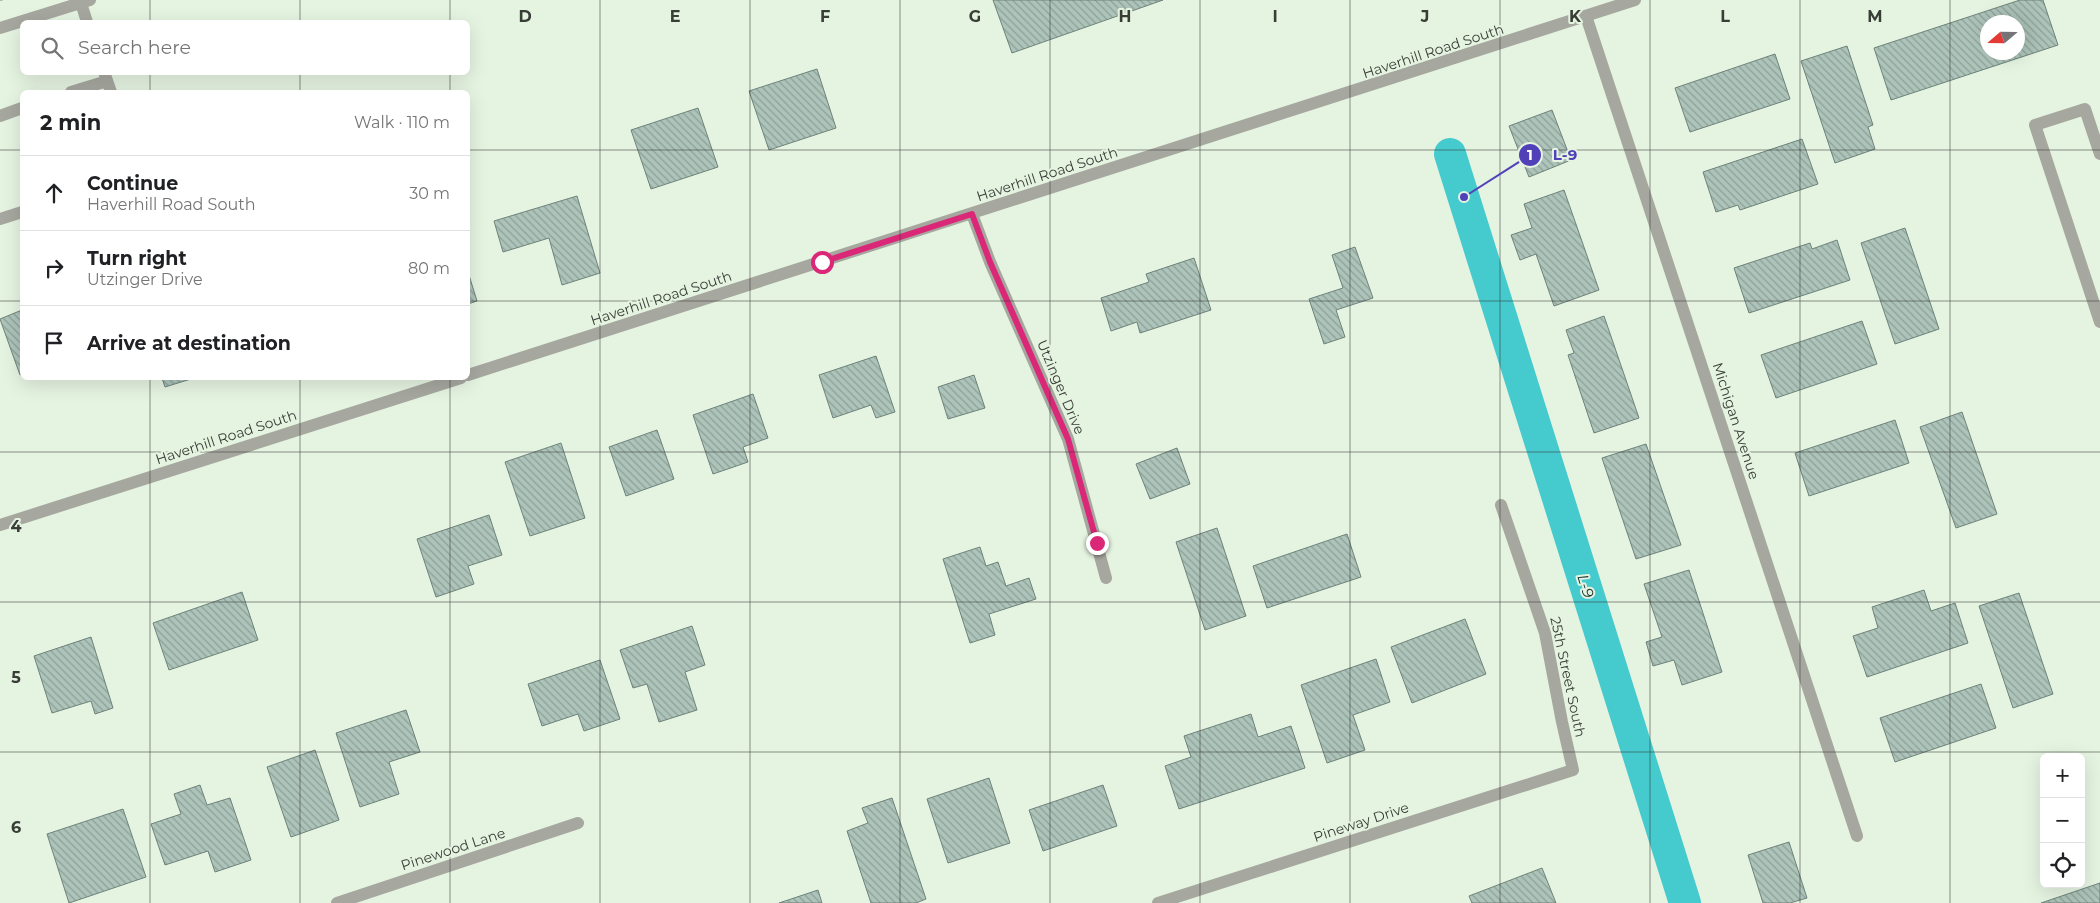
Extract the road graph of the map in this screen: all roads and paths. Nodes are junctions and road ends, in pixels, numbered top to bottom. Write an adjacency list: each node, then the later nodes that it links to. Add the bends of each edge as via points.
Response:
1 (1635, 0): 3 (street, Haverhill Road South)
2 (86, 2): 4 (street); 5 (street)
3 (1586, 16): 14 (street, Haverhill Road South); 24 (street, Michigan Avenue)
4 (26, 20)
5 (87, 20)
6 (20, 22): 7 (street)
7 (0, 28)
8 (107, 82): 9 (street)
9 (78, 90)
10 (20, 109): 11 (street)
11 (0, 116)
12 (2100, 154): 16 (street, via 2084,109 2034,125)
13 (20, 213): 15 (street)
14 (972, 214): 17 (street, Haverhill Road South); 21 (street, Utzinger Drive, via 1068,439)
15 (0, 219)
16 (2100, 322)
17 (470, 374)
18 (455, 380): 20 (street, Haverhill Road South)
19 (1500, 505): 22 (street, 25th Street South, via 1546,633)
20 (0, 525)
21 (1106, 578)
22 (1573, 770): 26 (street, Pineway Drive)
23 (578, 823): 25 (street, Pinewood Lane)
24 (1856, 836)
25 (336, 903)
26 (1158, 903)

